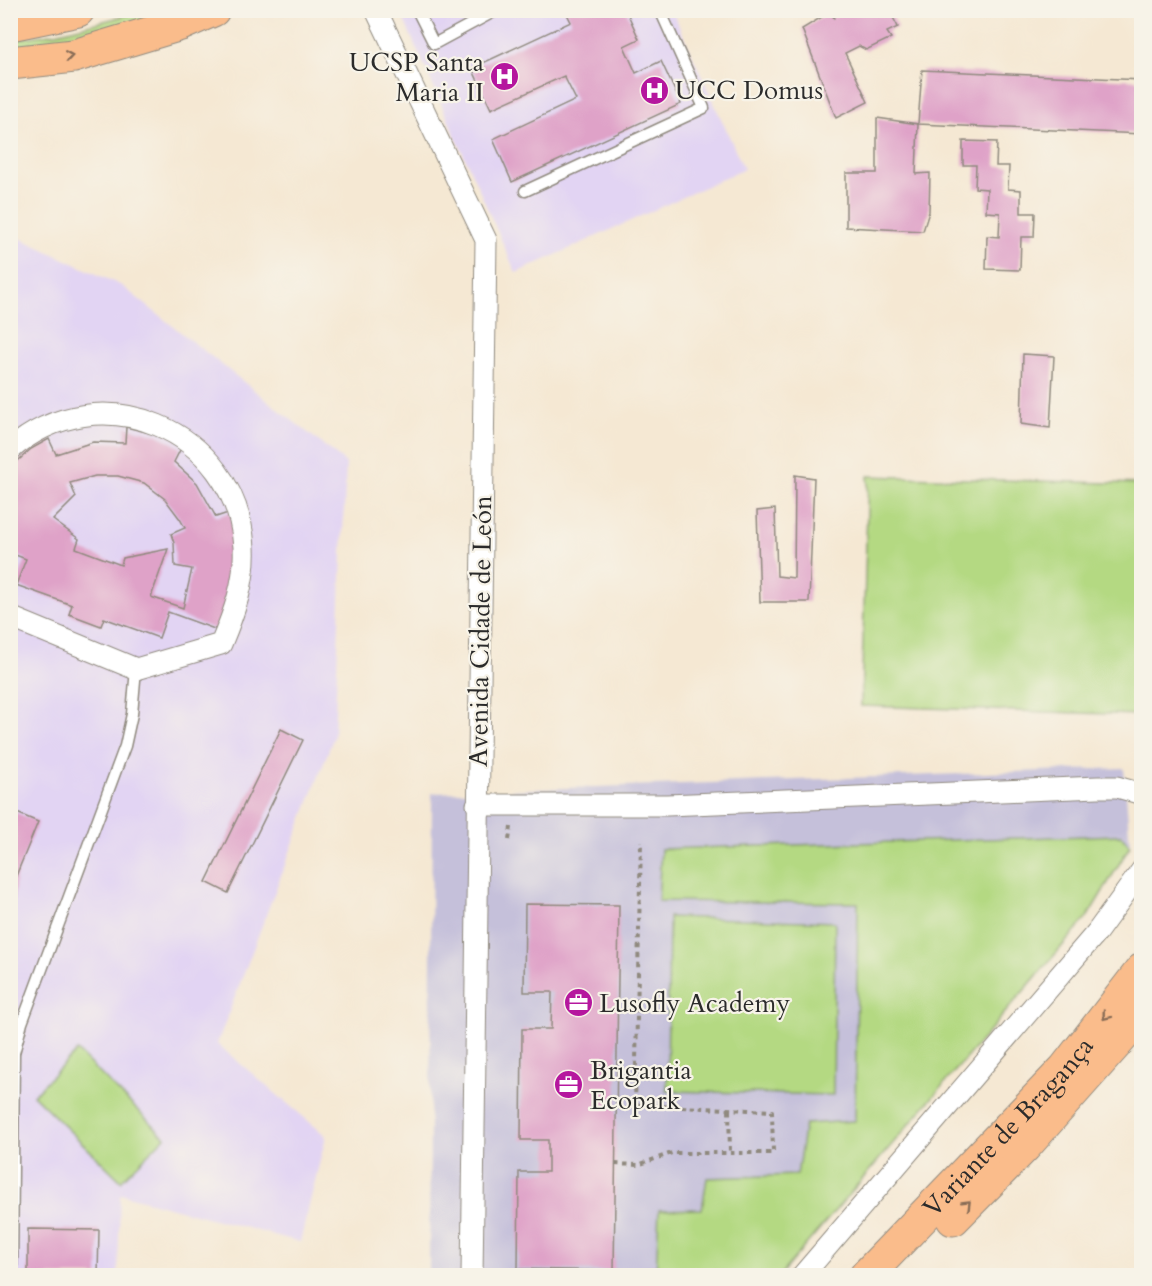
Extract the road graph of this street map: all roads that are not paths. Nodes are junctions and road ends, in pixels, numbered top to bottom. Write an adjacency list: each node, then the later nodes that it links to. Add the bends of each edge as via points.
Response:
1 (78, 10): 7 (main road)
2 (213, 10): 8 (main road, one-way to 2, via 74,56 181,24)
3 (376, 10): 14 (street, Avenida Cidade de León, via 486,240)
4 (417, 10): 5 (lane, via 434,44)
5 (497, 10)
6 (660, 10): 9 (lane, via 704,108)
7 (10, 24)
8 (10, 63)
9 (525, 191)
10 (10, 450): 12 (street, via 41,429 68,419 93,414 120,415 146,421 194,445 229,491 244,547 236,607 221,644)
11 (10, 617): 12 (street)
12 (136, 669): 18 (lane, via 125,746 14,1053)
13 (1142, 794): 14 (street, via 1098,787 667,806)
14 (477, 805): 19 (street, Avenida Cidade de León)
15 (1142, 870): 20 (street, via 1096,932)
16 (1142, 970): 21 (main road, Variante de Bragança, one-way to 21, via 1065,1069)
17 (1142, 1014): 22 (main road, Variante de Bragança, one-way to 17, via 1025,1146)
18 (12, 1275)
19 (472, 1275)
20 (801, 1275)
21 (866, 1275)
22 (897, 1275)

